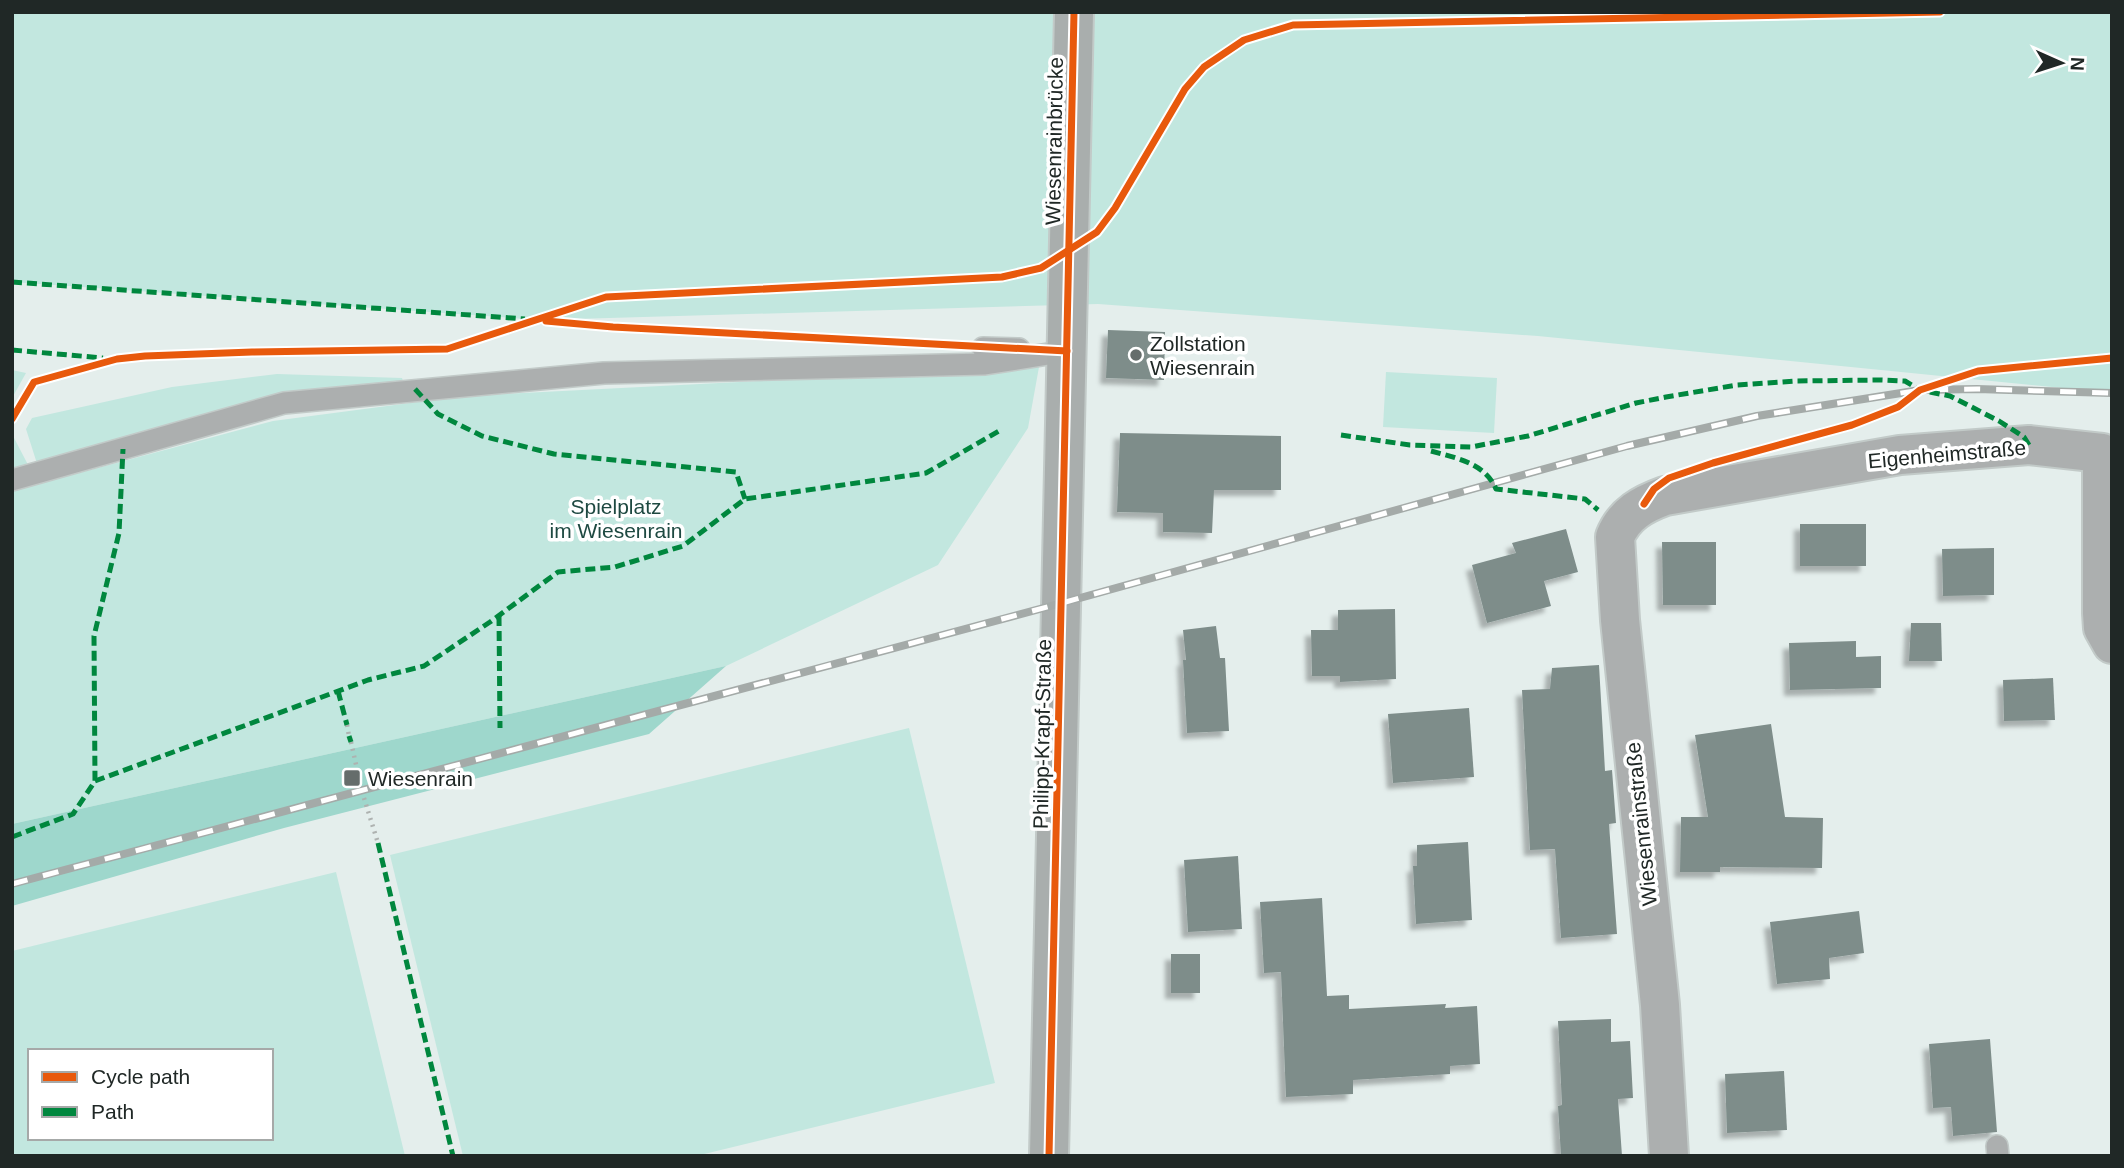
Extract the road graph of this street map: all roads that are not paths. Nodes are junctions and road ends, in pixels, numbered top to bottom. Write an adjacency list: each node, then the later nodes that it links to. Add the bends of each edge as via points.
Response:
1 (1074, 12): 2 (street, Wiesenrainbrücke)
2 (1068, 313): 4 (street, Philipp-Krapf-Straße)
3 (983, 348): 4 (lane)
4 (1067, 351): 6 (lane, via 985,364 604,373 284,403); 9 (street, Philipp-Krapf-Straße)
5 (2107, 453): 7 (street, Eigenheimstraße, via 2029,445 1900,456); 8 (street, Eigenheimstraße, via 2102,612 2103,628)
6 (12, 481)
7 (1644, 504): 10 (street, Wiesenrainstraße, via 1619,526 1615,537 1660,1005)
8 (2112, 644)
9 (1049, 1156)
10 (1669, 1156)

